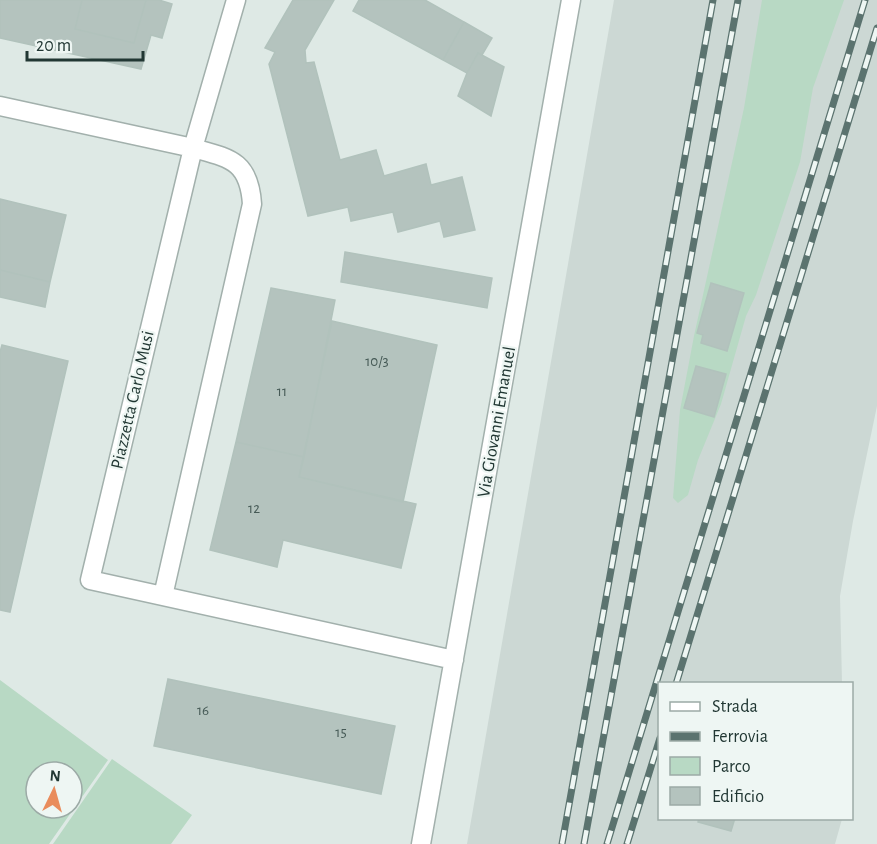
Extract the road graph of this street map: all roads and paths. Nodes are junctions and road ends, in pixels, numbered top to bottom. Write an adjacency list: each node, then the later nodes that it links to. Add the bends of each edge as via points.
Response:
1 (236, 0): 4 (street, Piazzetta Carlo Musi)
2 (571, 0): 6 (street, Via Giovanni Emanuel)
3 (0, 106): 4 (street)
4 (193, 148): 5 (street, via 229,159 240,167 251,191 252,204); 5 (street, Piazzetta Carlo Musi, via 90,580)
5 (162, 596): 6 (street, Piazzetta Carlo Musi)
6 (454, 660): 7 (street, Via Giovanni Emanuel)
7 (421, 844)

